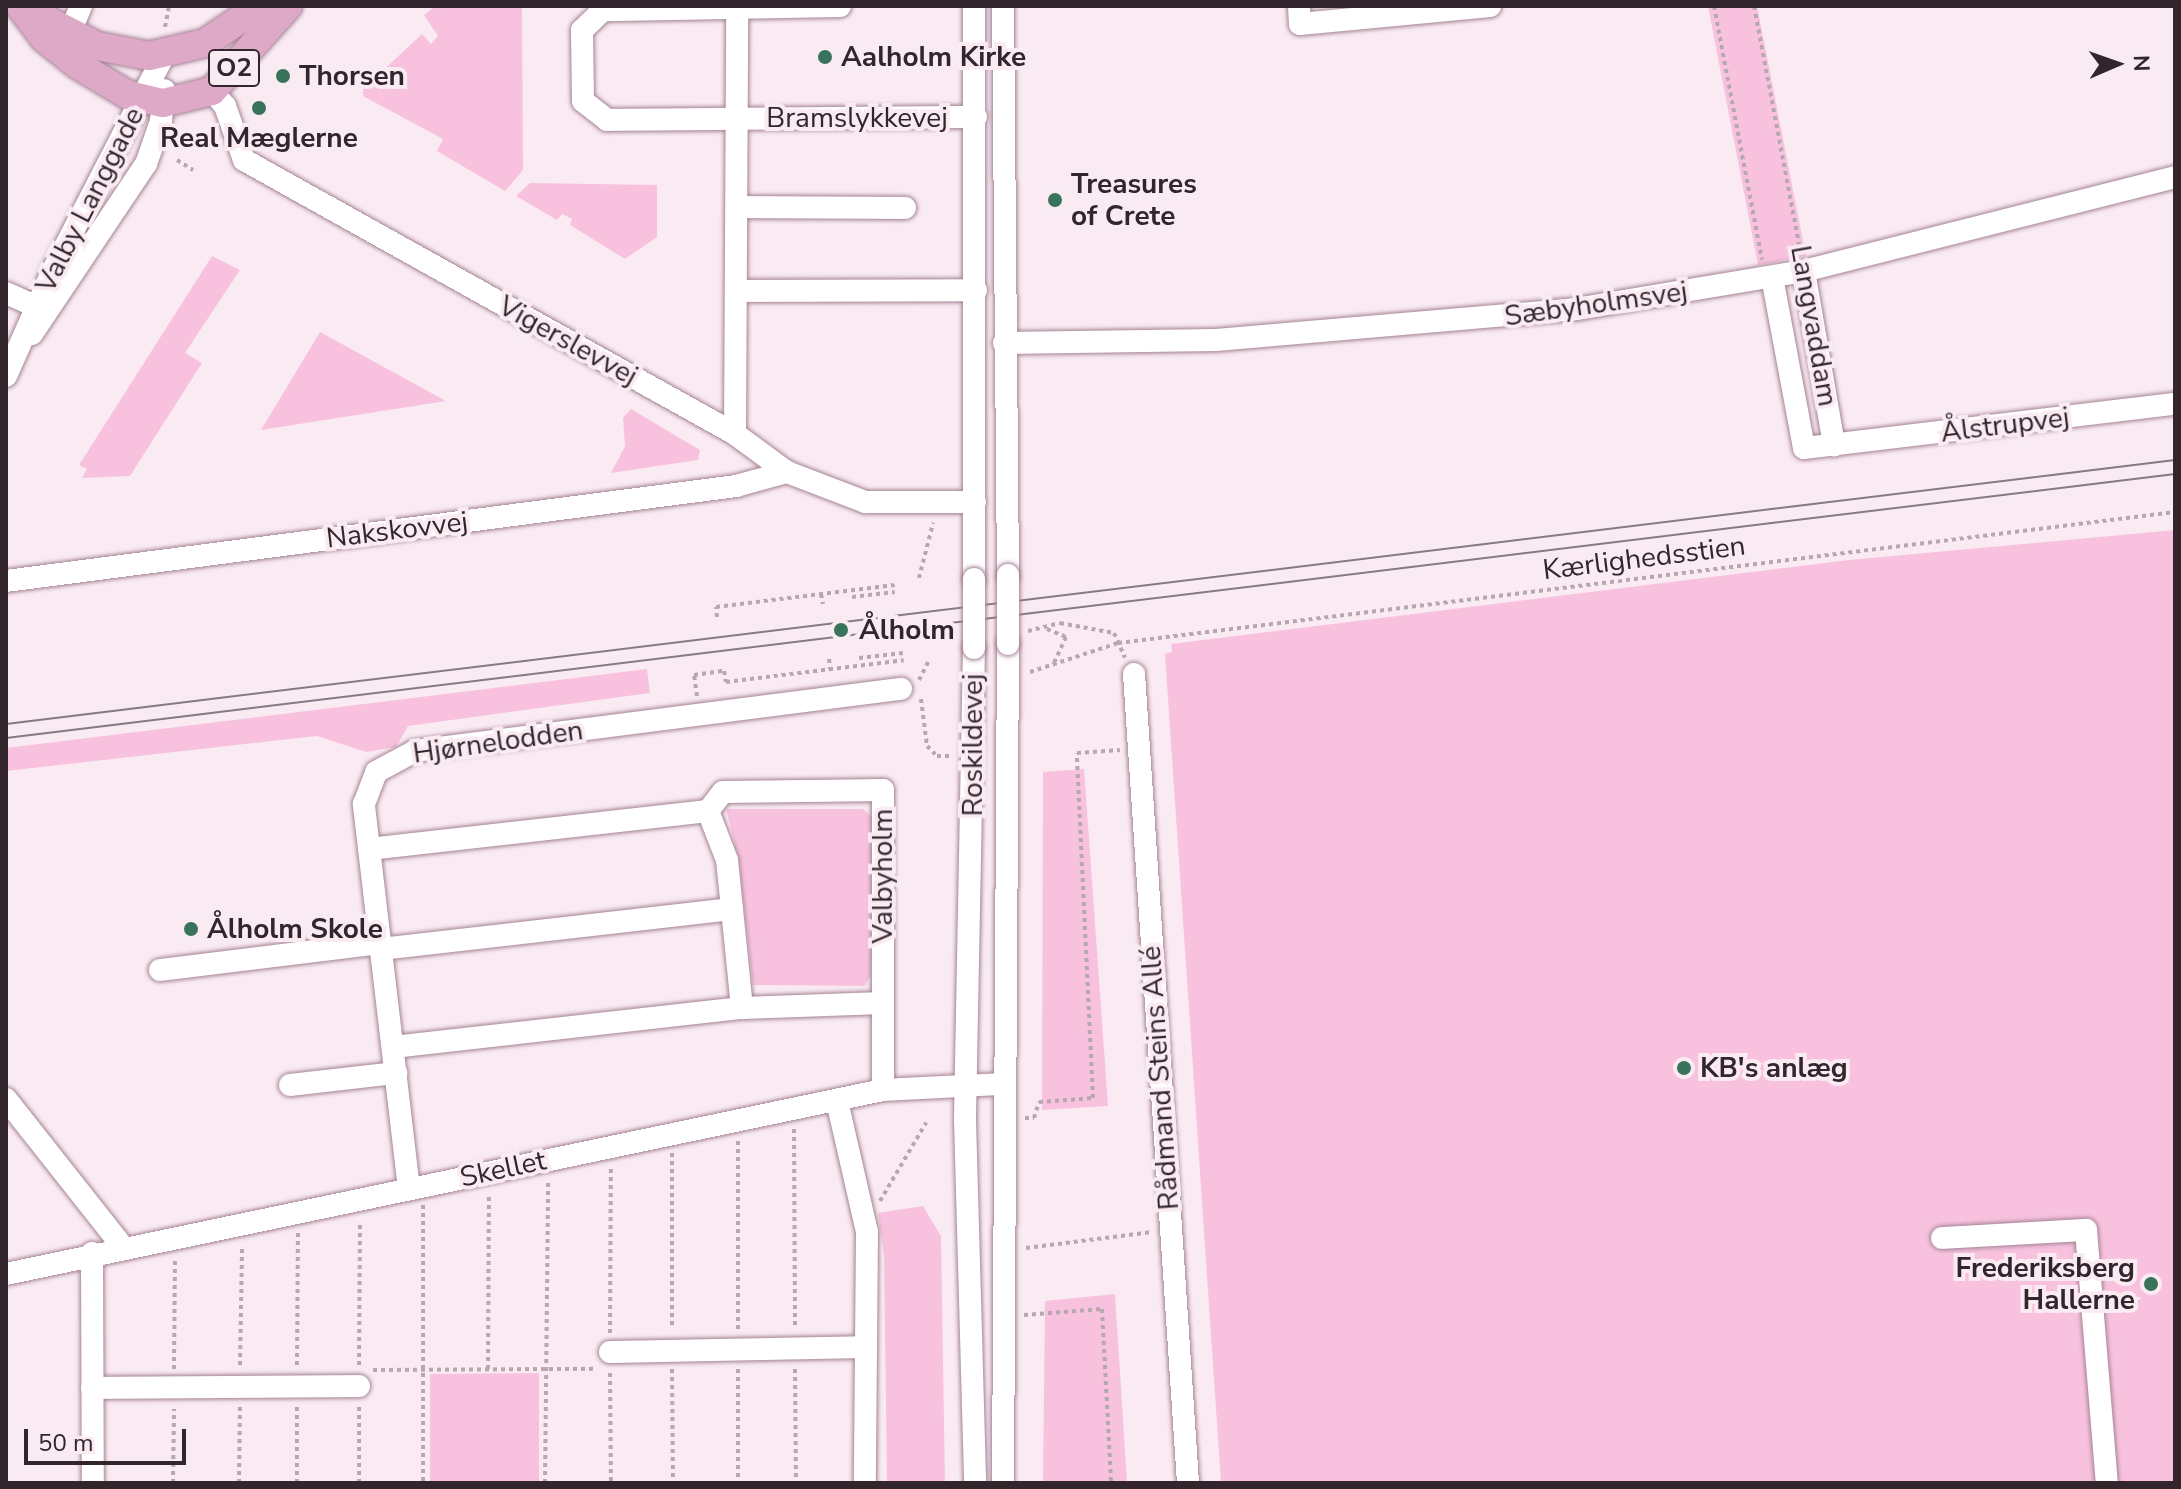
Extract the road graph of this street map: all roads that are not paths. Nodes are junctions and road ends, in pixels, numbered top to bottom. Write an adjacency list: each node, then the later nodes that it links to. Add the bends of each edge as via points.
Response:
1 (20, 6): 10 (main road, O2); 13 (main road, O2, via 60,52)
2 (260, 6): 11 (main road, O2, via 205,43)
3 (288, 6): 12 (main road, O2)
4 (840, 6): 9 (street)
5 (974, 6): 14 (street, Roskildevej)
6 (1003, 6): 25 (street, Roskildevej)
7 (1299, 6): 8 (street, via 1300,24)
8 (1490, 6)
9 (737, 7): 15 (street, Bramslykkevej); 15 (street, via 603,10 582,30 583,101 607,120)
10 (76, 19): 11 (main road, O2, via 117,53)
11 (164, 55): 13 (street)
12 (212, 91): 13 (main road, O2); 29 (street, Vigerslevvej, via 225,106 244,160)
13 (153, 101): 24 (street, Valby Langgade); 26 (street, Valby Langgade, via 156,141 141,174)
14 (976, 117): 15 (street, Bramslykkevej); 21 (street, Roskildevej)
15 (739, 119): 17 (street, Bramslykkevej)
16 (2175, 177): 19 (street, Sæbyholmsvej)
17 (739, 207): 18 (street); 22 (street, Bramslykkevej)
18 (905, 208)
19 (1804, 271): 20 (street, Sæbyholmsvej); 30 (street, Langvaddam)
20 (1769, 278): 25 (street, Sæbyholmsvej, via 1576,309 1430,324 1216,340); 30 (street, Langvaddam, via 1804,448)
21 (976, 290): 22 (street); 32 (street, Roskildevej)
22 (739, 291): 29 (street, Bramslykkevej)
23 (6, 293): 24 (street)
24 (35, 306): 26 (street, Valby Langgade)
25 (1004, 343): 46 (street, Roskildevej, bridge, via 1008,644)
26 (22, 347): 27 (street, Valby Langgade)
27 (6, 376)
28 (2175, 404): 30 (street, Ålstrupvej)
29 (735, 434): 31 (street, Vigerslevvej)
30 (1834, 445)
31 (787, 472): 32 (street, Vigerslevvej, via 865,502); 33 (street, Nakskovvej, via 736,486)
32 (975, 502): 45 (street, Roskildevej, bridge)
33 (6, 581)
34 (1134, 674): 64 (street, Rådmand Steins Allé)
35 (910, 685): 37 (street, Hjørnelodden, via 415,751 393,759 367,786)
36 (708, 811): 37 (street, Valbyholm); 38 (street, via 727,860); 41 (street, Valbyholm, via 723,792 883,790)
37 (369, 849): 39 (street, Hjørnelodden)
38 (732, 909): 39 (street); 42 (street)
39 (381, 946): 40 (street); 43 (street, Hjørnelodden)
40 (160, 970)
41 (883, 1003): 42 (street); 48 (street, Valbyholm)
42 (742, 1008): 43 (street)
43 (393, 1047): 44 (street, Hjørnelodden)
44 (396, 1073): 47 (street); 51 (street, Hjørnelodden)
45 (965, 1084): 46 (street, Skellet); 48 (street, Skellet); 62 (street, Roskildevej)
46 (1003, 1084): 63 (street, Roskildevej)
47 (290, 1085)
48 (883, 1090): 50 (street, Skellet)
49 (6, 1099): 53 (street)
50 (837, 1101): 51 (street, Skellet); 56 (street, via 864,1217)
51 (416, 1187): 53 (street, Skellet)
52 (1942, 1238): 65 (street, via 2086,1230)
53 (122, 1246): 54 (street, Skellet)
54 (92, 1253): 55 (street, Skellet); 59 (street)
55 (6, 1274)
56 (866, 1347): 57 (street, via 672,1351); 61 (street)
57 (610, 1360)
58 (359, 1378): 59 (street, via 297,1387)
59 (92, 1388): 60 (street)
60 (93, 1483)
61 (865, 1483)
62 (975, 1483)
63 (1003, 1483)
64 (1188, 1483)
65 (2107, 1483)

